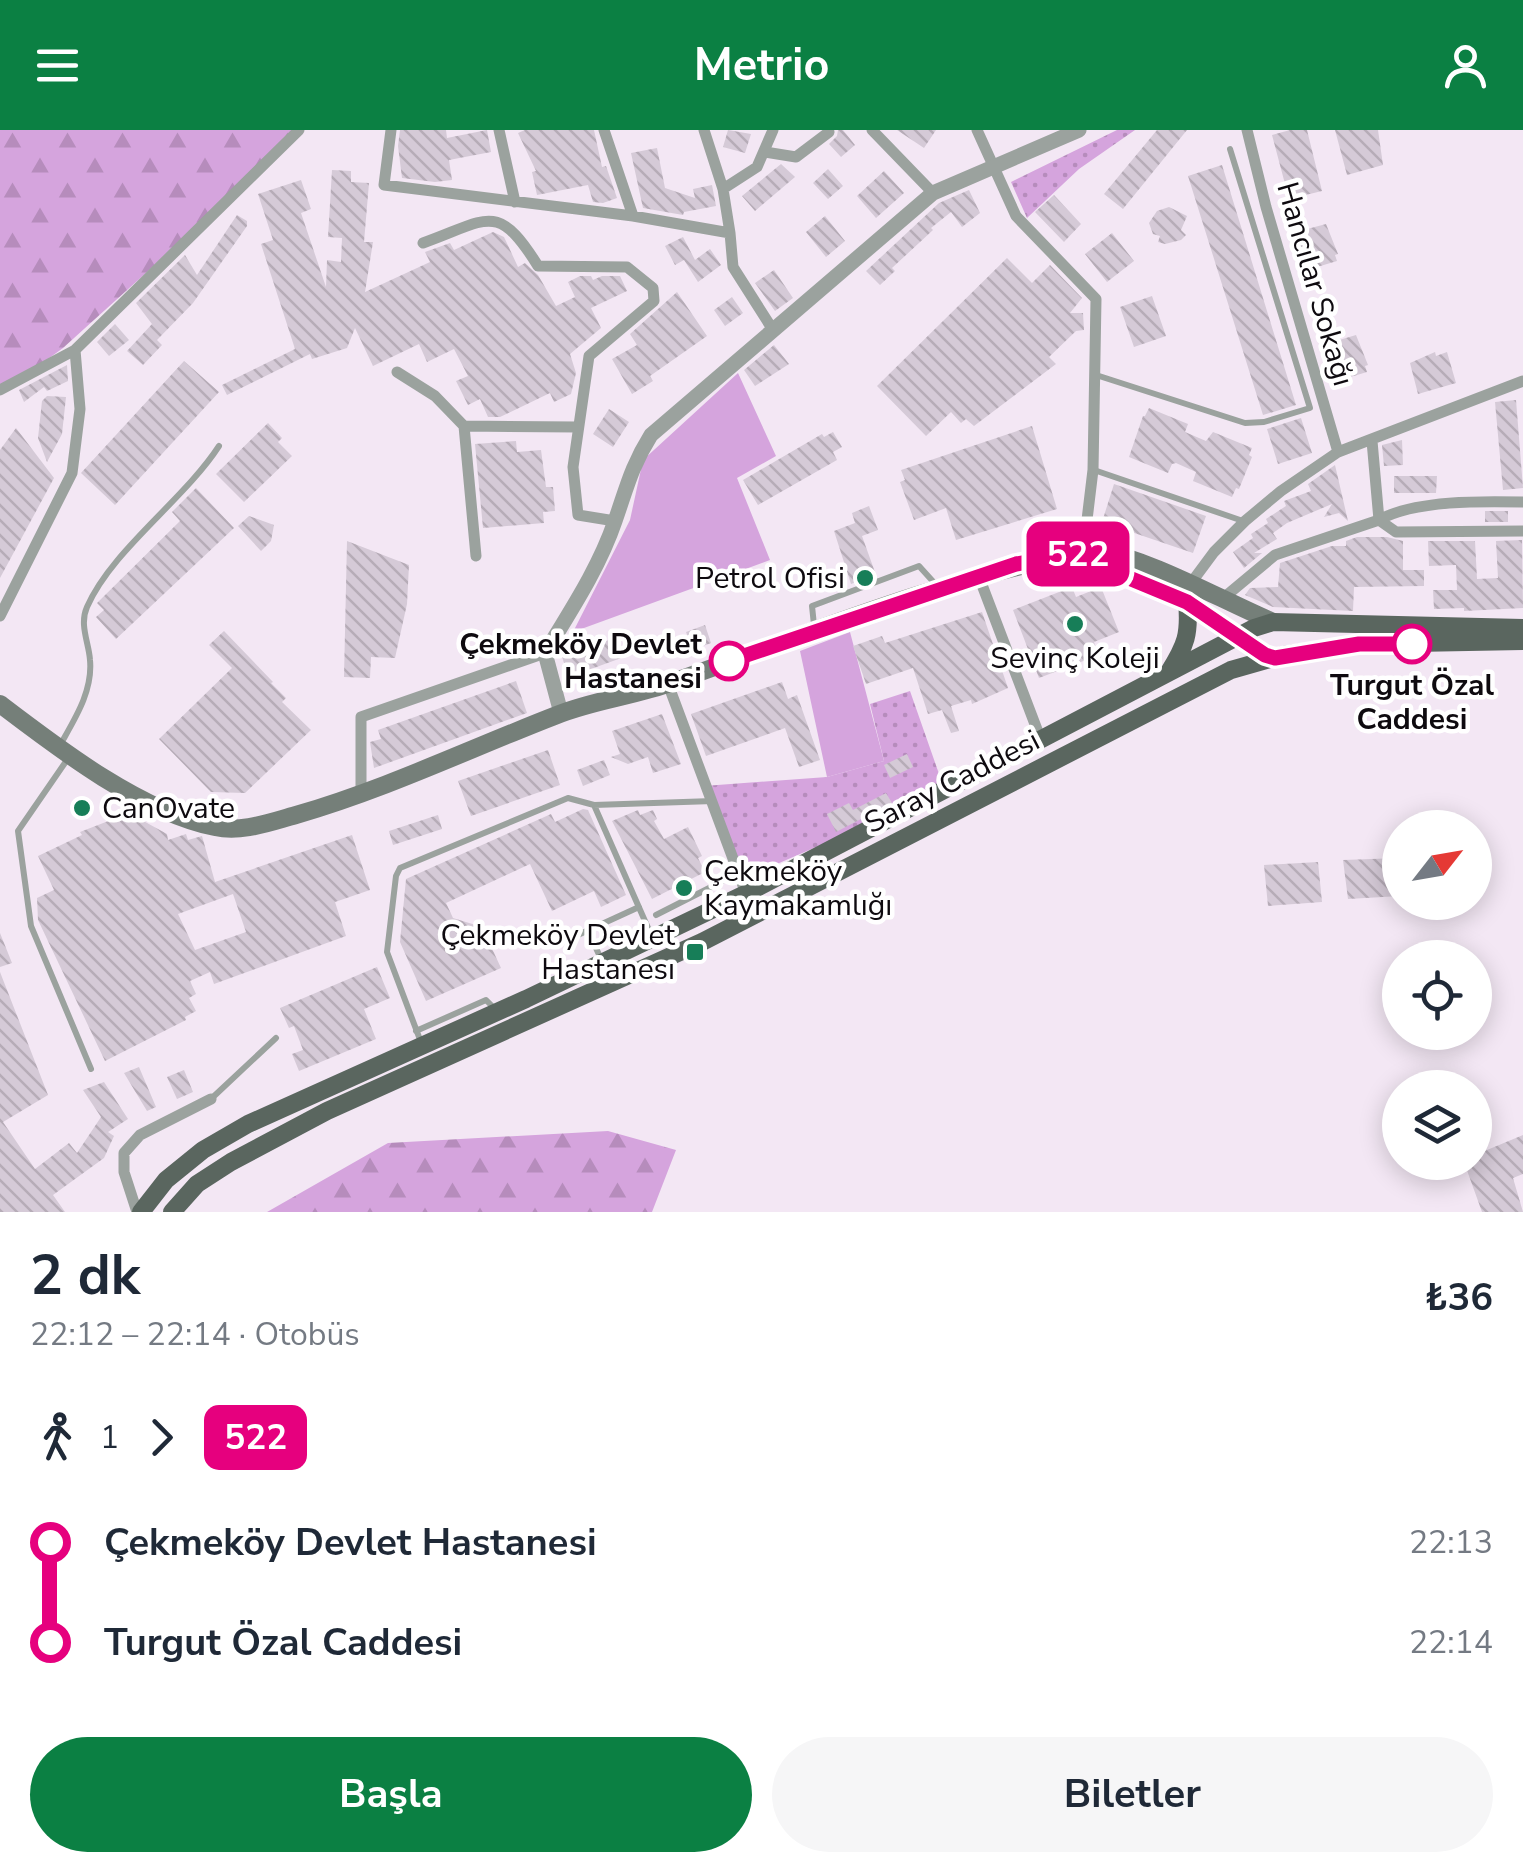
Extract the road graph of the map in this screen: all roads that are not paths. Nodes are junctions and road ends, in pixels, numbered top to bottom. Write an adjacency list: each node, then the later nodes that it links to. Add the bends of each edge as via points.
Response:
1 (299, 130): 22 (street)
2 (391, 130): 17 (street, via 384,185)
3 (498, 130): 17 (street)
4 (604, 130): 18 (street)
5 (704, 130): 15 (street)
6 (773, 130): 13 (street)
7 (872, 130): 16 (street)
8 (977, 130): 14 (street)
9 (1078, 130): 14 (street)
10 (1247, 130): 31 (street, Hancılar Sokağı)
11 (829, 132): 13 (street, via 796,157)
12 (1230, 148): 24 (lane, via 1310,408 1246,423)
13 (765, 152): 15 (street, via 757,167)
14 (993, 168): 16 (street); 24 (street, via 1016,216 1096,299)
15 (723, 189): 19 (street)
16 (933, 193): 21 (street)
17 (515, 202): 18 (street)
18 (633, 216): 19 (street)
19 (730, 233): 21 (street, via 733,267)
20 (423, 242): 28 (street, via 488,220 506,223 538,266 627,267 653,288 654,301 589,356)
21 (773, 330): 35 (street, via 652,435)
22 (75, 350): 26 (street); 45 (street, via 80,408 72,473)
23 (397, 372): 27 (street, via 435,396)
24 (1095, 374): 32 (street)
25 (1523, 381): 29 (street)
26 (0, 390)
27 (464, 426): 28 (street); 39 (street)
28 (578, 427): 35 (street, via 578,515)
29 (1372, 441): 31 (street); 34 (street)
30 (218, 446): 58 (lane, via 87,607 88,682)
31 (1338, 452): 36 (street)
32 (1093, 470): 36 (lane); 38 (street)
33 (1523, 502): 34 (street, via 1478,501 1393,512)
34 (1379, 520): 37 (street, via 1396,532); 43 (street, via 1275,554)
35 (615, 521): 51 (street)
36 (1245, 521): 41 (street)
37 (1523, 531)
38 (1083, 552): 40 (main road); 41 (main road, via 1118,554); 44 (main road, via 1088,561)
39 (476, 556)
40 (978, 577): 42 (main road); 57 (street)
41 (1191, 583): 43 (main road)
42 (939, 588): 48 (main road); 48 (lane, via 919,566 812,606)
43 (1222, 600): 46 (main road)
44 (1187, 602): 49 (main road); 53 (main road, via 1184,648)
45 (0, 616)
46 (1273, 623): 47 (main road); 49 (main road, Saray Caddesi); 52 (main road, via 1258,632); 52 (main road, via 1291,639)
47 (1523, 628)
48 (815, 632): 54 (main road)
49 (1237, 636): 52 (main road); 53 (main road, Saray Caddesi)
50 (1523, 641): 52 (main road, Saray Caddesi, via 1359,644)
51 (545, 653): 56 (street); 59 (street, via 361,717)
52 (1272, 655): 66 (main road, Saray Caddesi, via 1173,698)
53 (1167, 675): 57 (main road, Saray Caddesi)
54 (668, 684): 56 (main road); 60 (street)
55 (0, 704): 58 (main road)
56 (561, 713): 59 (main road)
57 (1041, 740): 63 (main road, Saray Caddesi)
58 (64, 752): 59 (main road, via 176,815 217,828 250,828); 73 (lane, via 18,831 31,926)
59 (361, 796)
60 (712, 801): 61 (lane); 63 (street)
61 (594, 806): 64 (lane); 72 (lane, via 568,798 400,868 387,952)
62 (722, 882): 65 (lane)
63 (747, 892): 66 (street); 68 (main road, Saray Caddesi)
64 (639, 908): 67 (lane); 68 (lane)
65 (656, 915)
66 (754, 915): 76 (main road, Saray Caddesi, via 328,1111 220,1169)
67 (588, 930): 69 (lane); 70 (lane)
68 (652, 938): 70 (main road, Saray Caddesi)
69 (568, 940)
70 (602, 962): 72 (main road, Saray Caddesi, via 498,1012)
71 (276, 1038): 74 (lane)
72 (419, 1038): 75 (main road, Saray Caddesi, via 204,1150)
73 (91, 1069)
74 (211, 1099): 75 (street, via 140,1135 124,1154)
75 (139, 1212)
76 (172, 1212)

